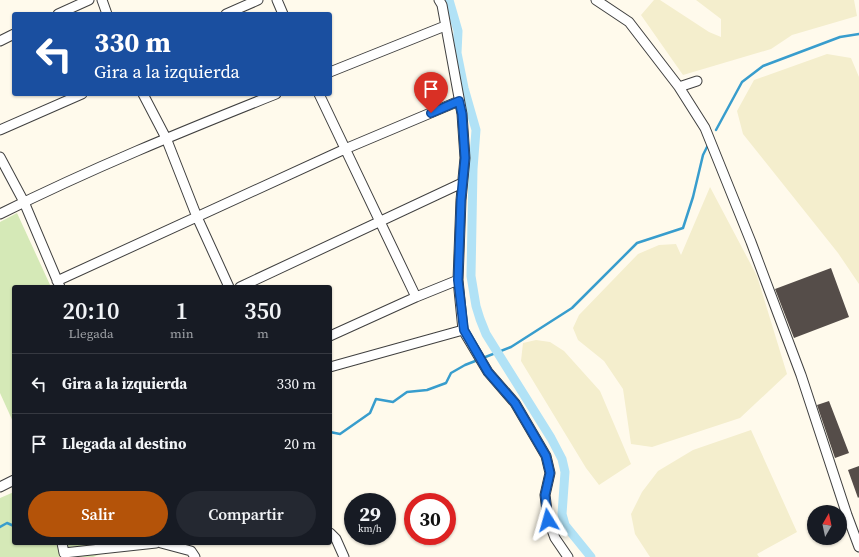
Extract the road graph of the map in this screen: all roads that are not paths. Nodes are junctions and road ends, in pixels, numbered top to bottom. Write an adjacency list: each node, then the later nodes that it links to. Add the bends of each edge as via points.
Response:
1 (88, 0): 7 (street)
2 (102, 0): 8 (street)
3 (258, 0): 9 (street)
4 (277, 0): 10 (street)
5 (439, 0): 11 (street)
6 (596, 0): 16 (street, via 629,22)
7 (62, 12)
8 (107, 12)
9 (231, 12)
10 (282, 12)
11 (446, 26): 14 (street); 21 (street)
12 (12, 35): 13 (street)
13 (0, 41)
14 (332, 71)
15 (697, 82): 16 (street)
16 (679, 87): 45 (street, via 706,128 751,242 801,375)
17 (77, 96): 22 (street)
18 (144, 96): 23 (street)
19 (271, 96): 23 (street)
20 (320, 96): 24 (street)
21 (459, 101): 24 (street); 26 (street, via 465,158)
22 (0, 130)
23 (166, 138): 27 (street); 29 (street)
24 (346, 149): 29 (street); 30 (street)
25 (0, 157): 27 (street)
26 (462, 183): 30 (street); 31 (street)
27 (24, 202): 28 (street); 32 (street)
28 (0, 214)
29 (197, 217): 32 (street); 33 (street)
30 (380, 221): 34 (street); 35 (street)
31 (458, 280): 35 (street); 36 (street)
32 (58, 284)
33 (228, 285)
34 (244, 285)
35 (416, 297): 37 (street)
36 (464, 330): 38 (street); 48 (street, via 488,372 515,403 546,456 550,473 545,495 548,520 555,538)
37 (332, 335)
38 (332, 366)
39 (12, 481): 40 (street)
40 (0, 487)
41 (332, 535): 47 (street)
42 (62, 545): 43 (street, via 64,552)
43 (136, 545)
44 (169, 545): 46 (street, via 191,551)
45 (859, 547)
46 (194, 557)
47 (344, 557)
48 (568, 557)

